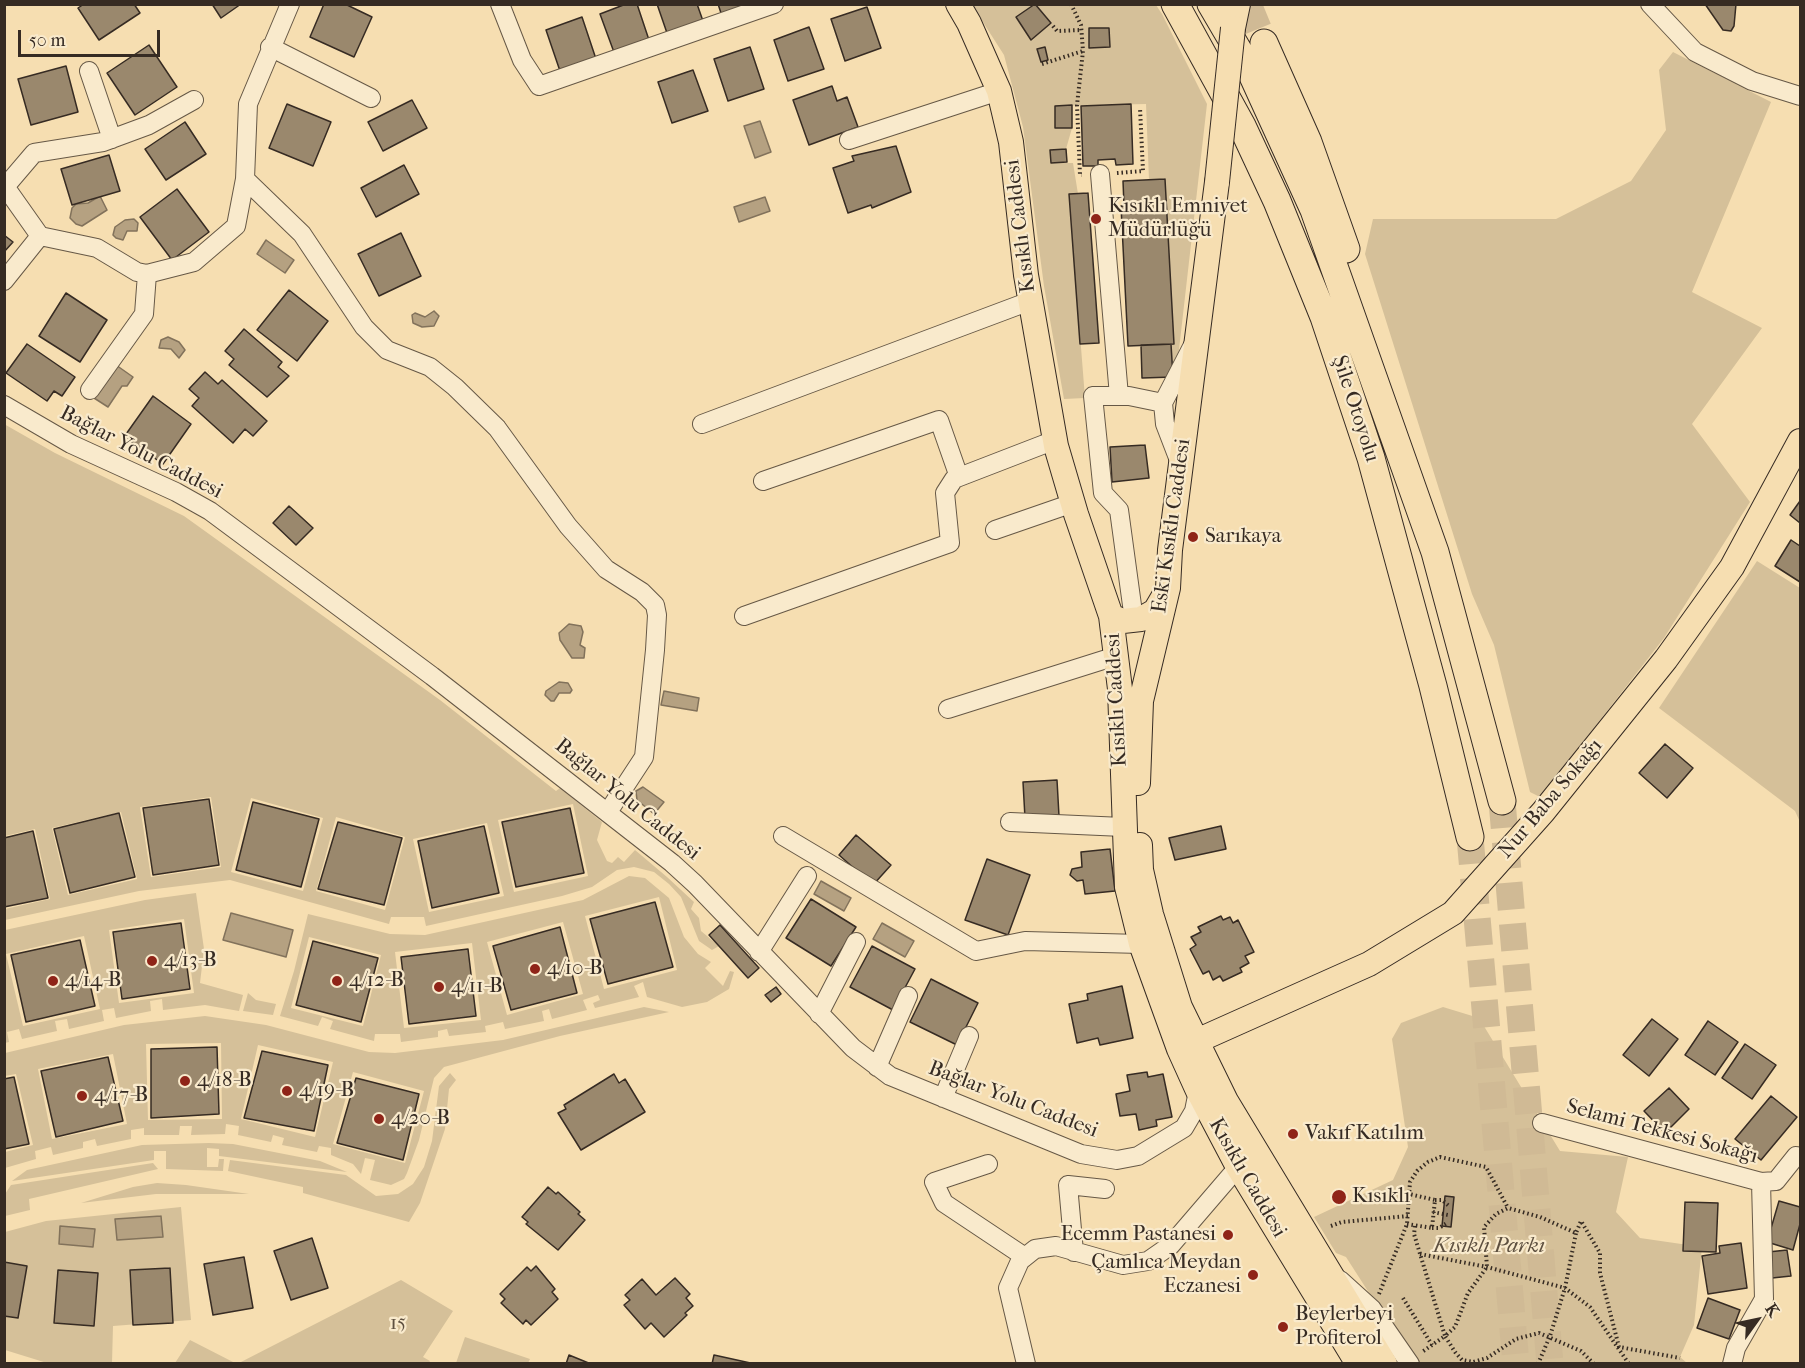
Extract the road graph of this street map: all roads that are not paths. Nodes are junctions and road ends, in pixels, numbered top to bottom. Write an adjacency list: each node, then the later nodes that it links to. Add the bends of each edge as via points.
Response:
1 (290, 4): 10 (street)
2 (500, 4): 3 (street, via 522,60 539,86)
3 (774, 4)
4 (958, 4): 12 (main road, Kısıklı Caddesi)
5 (1175, 4): 49 (highway, Şile Otoyolu, via 1252,148 1324,317 1371,458)
6 (1211, 4): 38 (highway, Şile Otoyolu, via 1252,75 1314,210)
7 (1650, 4): 13 (street, via 1695,52 1752,81)
8 (1234, 12): 25 (main road, Eski Kısıklı Caddesi, bridge)
9 (1264, 43): 38 (highway, via 1334,210 1392,388)
10 (270, 47): 14 (street); 19 (street, via 248,104)
11 (89, 71): 16 (street)
12 (999, 91): 17 (street); 24 (main road, Kısıklı Caddesi, via 1011,142)
13 (1800, 96)
14 (370, 98)
15 (195, 100): 16 (street, via 149,125)
16 (112, 139): 20 (street, via 33,153)
17 (849, 140)
18 (1100, 174): 27 (street)
19 (245, 179): 22 (street, via 236,226 194,262); 45 (street, via 302,234 364,327 387,350 430,367 455,387 497,428 568,526 606,569 655,605 645,757)
20 (5, 186): 21 (street)
21 (40, 236): 22 (street, via 97,248 136,272); 23 (street)
22 (147, 274): 26 (street, via 144,314)
23 (4, 281)
24 (1030, 301): 30 (street); 31 (main road, Kısıklı Caddesi)
25 (1197, 338): 28 (street); 33 (main road, Eski Kısıklı Caddesi)
26 (90, 390)
27 (1119, 396): 28 (street); 41 (street, via 1093,396 1103,493 1119,510)
28 (1163, 403): 33 (street)
29 (4, 405): 45 (street, Bağlar Yolu Caddesi, via 71,444 210,511)
30 (702, 424)
31 (1055, 440): 34 (street); 36 (main road, Kısıklı Caddesi)
32 (1800, 441): 57 (main road, Nur Baba Sokağı, via 1732,567 1666,659 1543,812 1453,913 1369,964)
33 (1180, 465): 39 (main road, Eski Kısıklı Caddesi)
34 (959, 477): 35 (street, via 939,420); 40 (street, via 945,493 950,543)
35 (763, 481)
36 (1073, 503): 37 (street); 41 (main road, Kısıklı Caddesi)
37 (995, 530)
38 (1436, 552): 44 (highway, Şile Otoyolu)
39 (1167, 591): 41 (main road, via 1155,611 1141,620); 57 (main road, Eski Kısıklı Caddesi, via 1141,701 1137,755 1141,870)
40 (744, 616)
41 (1123, 618): 42 (main road, Kısıklı Caddesi)
42 (1116, 656): 43 (street); 47 (main road, Kısıklı Caddesi)
43 (948, 709)
44 (1502, 801)
45 (608, 812): 53 (street, Bağlar Yolu Caddesi, via 695,884)
46 (1010, 822): 47 (street)
47 (1123, 827): 52 (main road, Kısıklı Caddesi, via 1127,886)
48 (783, 836): 52 (street, via 976,951 1025,941)
49 (1470, 837)
50 (807, 876): 53 (street)
51 (856, 942): 55 (street)
52 (1141, 944): 57 (main road, Kısıklı Caddesi)
53 (759, 952): 55 (street, Bağlar Yolu Caddesi)
54 (908, 996): 58 (street)
55 (819, 1014): 58 (street, Bağlar Yolu Caddesi)
56 (969, 1036): 60 (street)
57 (1187, 1045): 59 (main road, Kısıklı Caddesi); 69 (main road, Kısıklı Caddesi, via 1226,1101)
58 (878, 1067): 60 (street, Bağlar Yolu Caddesi)
59 (1198, 1091): 60 (street, Bağlar Yolu Caddesi, via 1194,1111 1184,1128 1138,1156 1117,1160 1081,1154); 64 (main road, Kısıklı Caddesi)
60 (943, 1098)
61 (1542, 1123): 65 (street, Selami Tekkesi Sokağı)
62 (1800, 1157): 65 (street, via 1796,1156 1776,1181)
63 (988, 1164): 68 (street, via 934,1182 944,1203)
64 (1238, 1167): 67 (street, via 1171,1245 1148,1261 1123,1265); 72 (main road, Kısıklı Caddesi)
65 (1761, 1182): 74 (street, Selami Tekkesi Sokağı, via 1764,1299 1736,1348)
66 (1105, 1189): 67 (street, via 1068,1185)
67 (1074, 1252): 68 (street, via 1056,1246 1035,1249)
68 (1025, 1257): 71 (street, via 1008,1288)
69 (1322, 1263): 70 (street, via 1372,1309); 73 (main road, Kısıklı Caddesi)
70 (1413, 1359)
71 (1026, 1364)
72 (1358, 1364)
73 (1385, 1364)
74 (1732, 1364)

